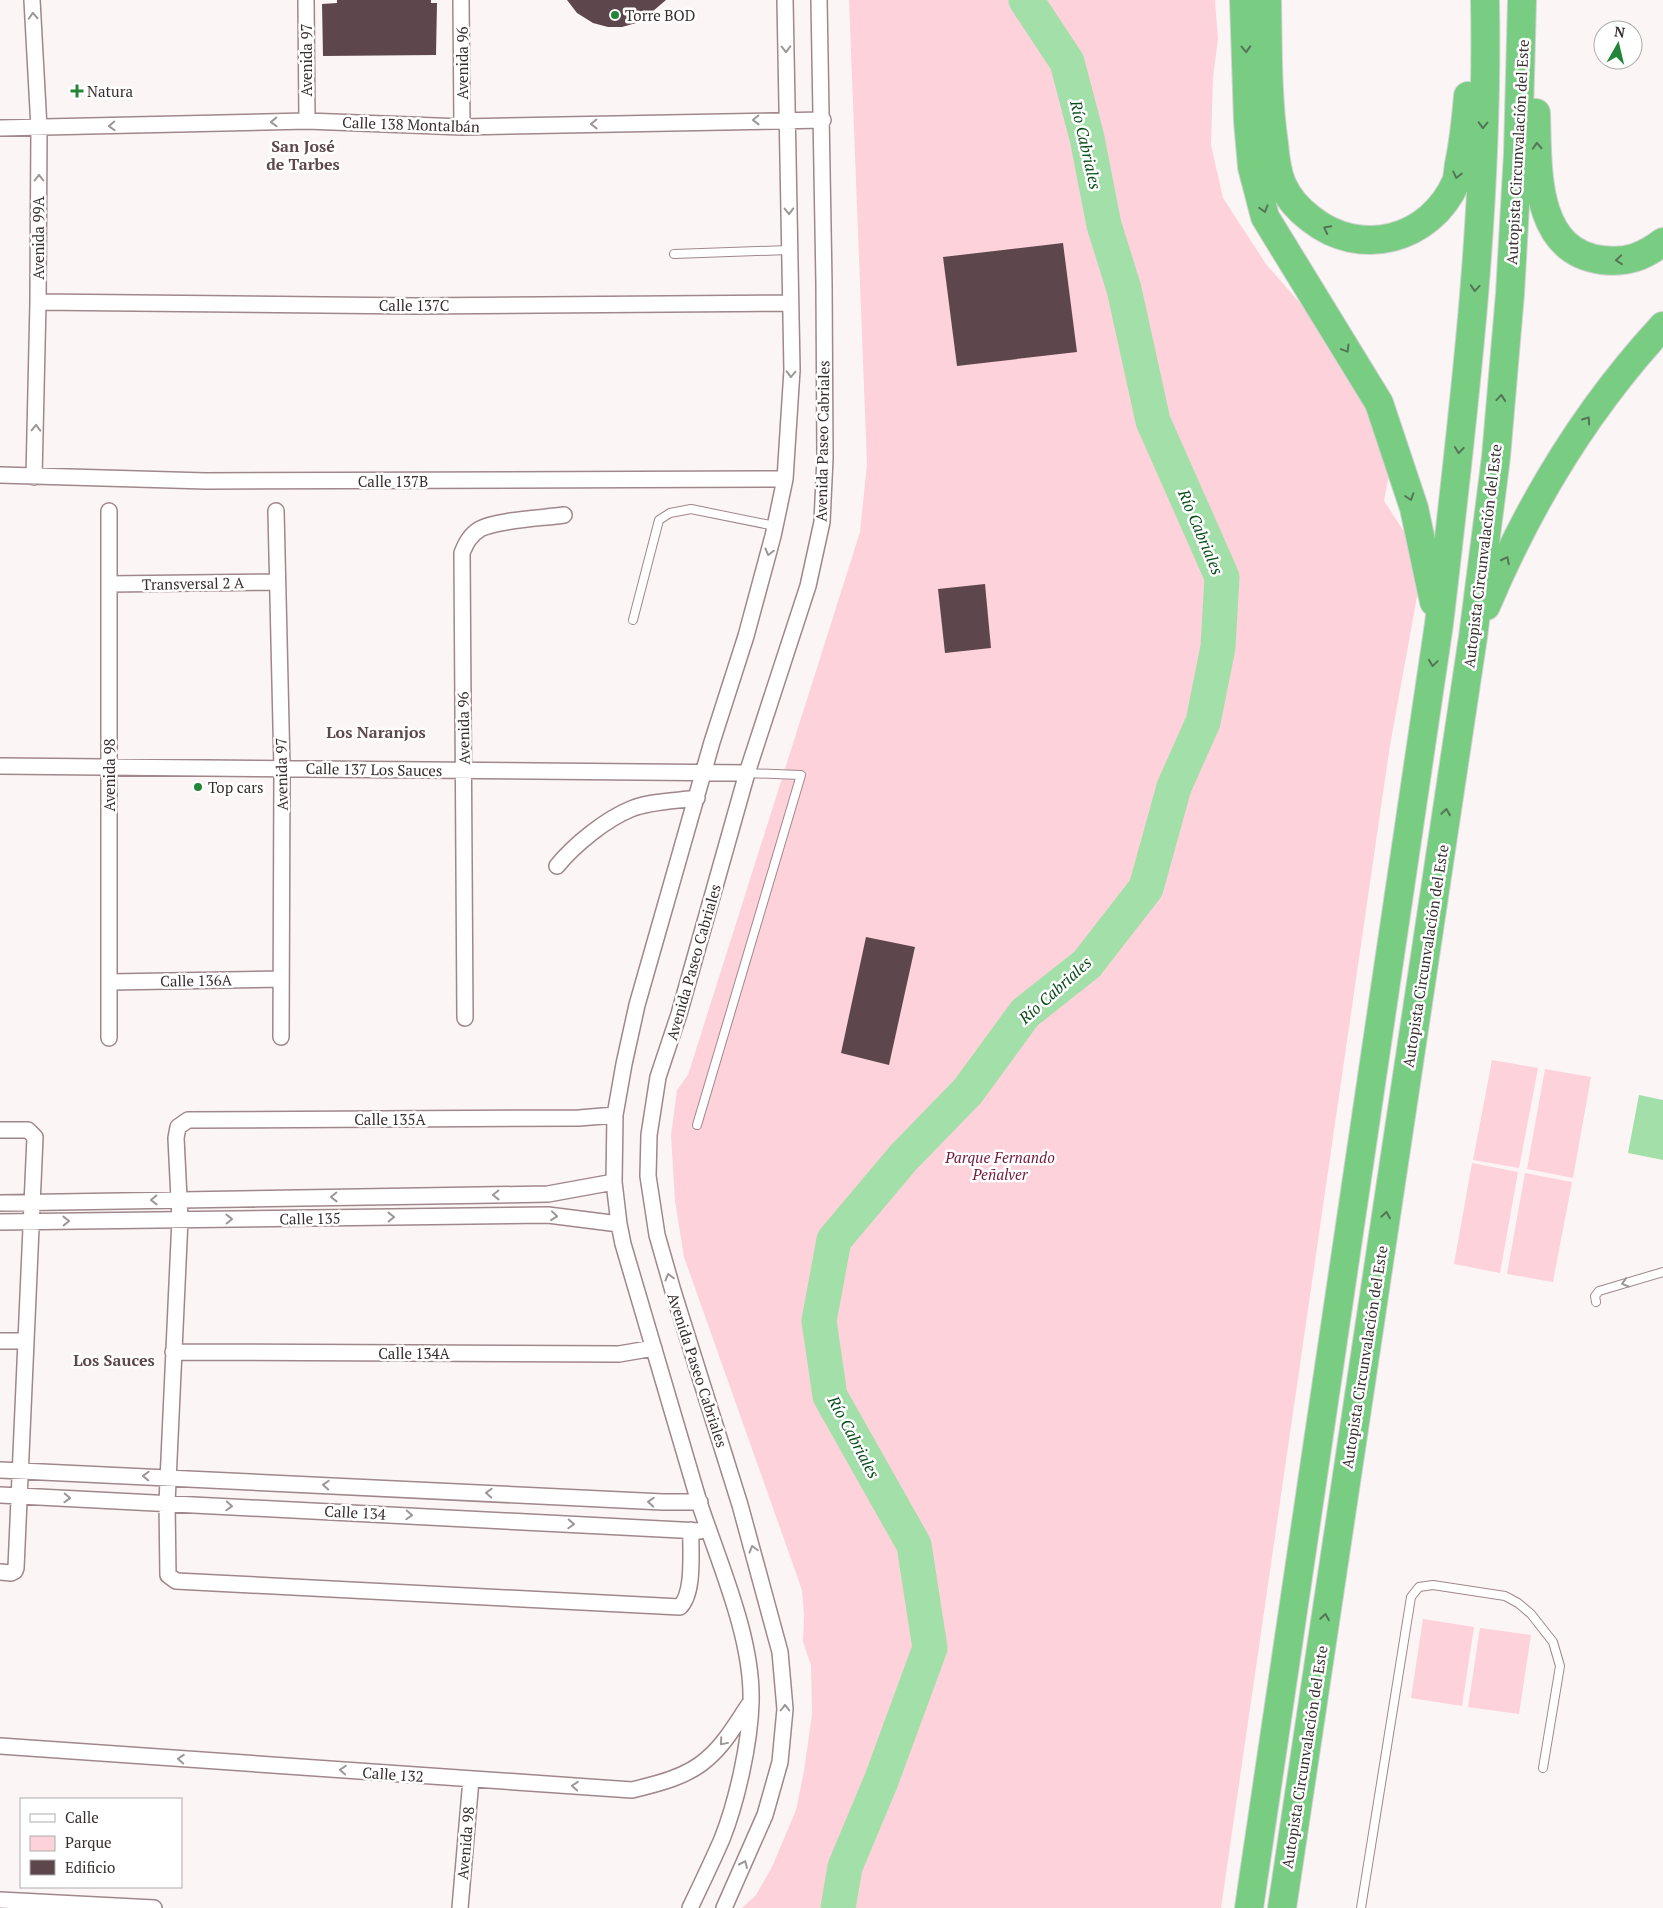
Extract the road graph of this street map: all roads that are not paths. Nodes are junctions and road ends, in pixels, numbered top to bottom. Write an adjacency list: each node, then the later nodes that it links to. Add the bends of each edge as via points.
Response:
1 (32, 0): 15 (street, Avenida 99A, one-way to 1)
2 (306, 0): 12 (street, Avenida 97)
3 (461, 0): 13 (street, Avenida 96)
4 (785, 0): 10 (street, one-way to 10)
5 (820, 0): 11 (street, Avenida Paseo Cabriales)
6 (1244, 0): 32 (highway, one-way to 32, via 1252,167 1265,217 1379,403 1414,508)
7 (1267, 0): 8 (highway, one-way to 7, via 1470,81 1456,182 1437,212 1410,231 1384,240 1353,240 1324,230 1299,210 1282,184 1270,120)
8 (1485, 12): 32 (highway, Autopista Circunvalación del Este, one-way to 32, via 1483,151 1474,292)
9 (1522, 12): 16 (highway, one-way to 9, via 1642,256 1617,262 1592,259 1570,248 1552,228 1542,201 1535,106); 33 (highway, Autopista Circunvalación del Este, one-way to 9, via 1496,457 1510,294)
10 (787, 120): 11 (street, Calle 138 Montalbán); 13 (street, Calle 138 Montalbán, one-way to 13); 17 (street, one-way to 17)
11 (822, 120): 39 (street, Avenida Paseo Cabriales, via 825,458 822,522 808,586)
12 (307, 121): 13 (street, Calle 138 Montalbán); 15 (street, Calle 138 Montalbán, one-way to 15)
13 (462, 127)
14 (0, 128): 15 (street, Calle 138 Montalbán)
15 (39, 128): 19 (street, Avenida 99A, one-way to 15)
16 (1663, 242)
17 (790, 250): 18 (lane); 20 (street)
18 (674, 254)
19 (38, 302): 20 (street, Calle 137C, via 416,306); 23 (street, Avenida 99A, one-way to 19)
20 (790, 303): 24 (street, one-way to 24, via 792,370)
21 (1663, 326): 33 (highway, one-way to 21, via 1502,568 1552,473 1608,390)
22 (0, 475): 23 (street, Calle 137B)
23 (34, 477): 24 (street, Calle 137B, via 206,481)
24 (785, 479): 28 (street)
25 (110, 511): 30 (street, Avenida 98)
26 (276, 511): 29 (street, Avenida 97)
27 (564, 515): 37 (street, Avenida 96, via 481,529 468,540 462,553)
28 (775, 526): 31 (lane, via 691,509 670,513 659,520); 38 (street, one-way to 38, via 746,636)
29 (277, 582): 30 (street, Transversal 2 A); 36 (street, Avenida 97)
30 (109, 584): 35 (street, Avenida 98)
31 (633, 620)
32 (1439, 624): 84 (highway, Autopista Circunvalación del Este, one-way to 84)
33 (1473, 637): 85 (highway, Autopista Circunvalación del Este, one-way to 33)
34 (0, 766): 35 (street, Calle 137 Los Sauces)
35 (108, 768): 36 (street, Calle 137 Los Sauces); 43 (street, Avenida 98)
36 (282, 768): 37 (street, Calle 137 Los Sauces); 42 (street, Avenida 97)
37 (464, 770): 38 (street, Calle 137 Los Sauces); 44 (street, Avenida 96)
38 (704, 772): 39 (street, Calle 137 Los Sauces); 40 (street)
39 (747, 773): 48 (lane, via 801,775); 83 (street, Avenida Paseo Cabriales, one-way to 39, via 765,1815 780,1762 785,1709 780,1652 740,1504 657,1234 648,1176 648,1135 658,1077)
40 (697, 798): 41 (street, via 631,809 582,840); 47 (street, via 637,1005)
41 (557, 866)
42 (282, 979): 43 (street, Calle 136A); 45 (street, Avenida 97)
43 (110, 982): 46 (street, Avenida 98)
44 (465, 1018)
45 (281, 1037)
46 (109, 1038)
47 (614, 1115): 50 (street); 51 (street, Calle 135A, via 188,1120 178,1127 176,1138)
48 (697, 1125)
49 (0, 1130): 53 (street, via 28,1130 35,1137)
50 (614, 1182): 51 (street, Calle 135, one-way to 51, via 548,1194); 57 (street)
51 (180, 1200): 53 (street, Calle 135, one-way to 53); 54 (street)
52 (0, 1203): 53 (street, Calle 135)
53 (32, 1203): 56 (street)
54 (180, 1219): 56 (street, Calle 135, one-way to 54); 57 (street, Calle 135, one-way to 57, via 548,1215); 63 (street)
55 (0, 1222): 56 (street, Calle 135)
56 (32, 1222): 61 (street)
57 (619, 1224): 62 (street)
58 (1663, 1272): 59 (lane, one-way to 59, via 1599,1291 1595,1296)
59 (1596, 1302)
60 (0, 1341): 61 (street)
61 (26, 1341): 65 (street)
62 (654, 1348): 63 (street, Calle 134A, via 619,1354); 70 (street)
63 (173, 1352): 66 (street)
64 (0, 1470): 65 (street, Calle 134)
65 (21, 1471): 66 (street, Calle 134, one-way to 65); 68 (street)
66 (168, 1477): 69 (street); 70 (street, Calle 134, one-way to 66)
67 (0, 1495): 68 (street, Calle 134)
68 (18, 1496): 69 (street, Calle 134, one-way to 69); 73 (street, via 15,1571)
69 (167, 1502): 71 (street, Calle 134, one-way to 71); 71 (street, via 168,1575 176,1581 680,1607 686,1599 690,1578)
70 (700, 1502): 72 (street)
71 (690, 1530): 72 (street, Calle 134)
72 (710, 1531): 74 (street, via 748,1659)
73 (0, 1572)
74 (751, 1702): 77 (street, Calle 132, one-way to 77, via 707,1760 659,1784 632,1790); 82 (street, via 738,1788 722,1838)
75 (0, 1746): 77 (street, Calle 132, one-way to 75)
76 (1543, 1768): 86 (lane, via 1560,1666 1553,1642 1531,1614 1505,1596 1433,1585 1419,1587 1411,1597)
77 (471, 1779): 81 (street, Avenida 98)
78 (0, 1900): 79 (street)
79 (101, 1906): 80 (street)
80 (154, 1908)
81 (460, 1908)
82 (690, 1908)
83 (724, 1908)
84 (1250, 1908)
85 (1282, 1908)
86 (1361, 1908)

